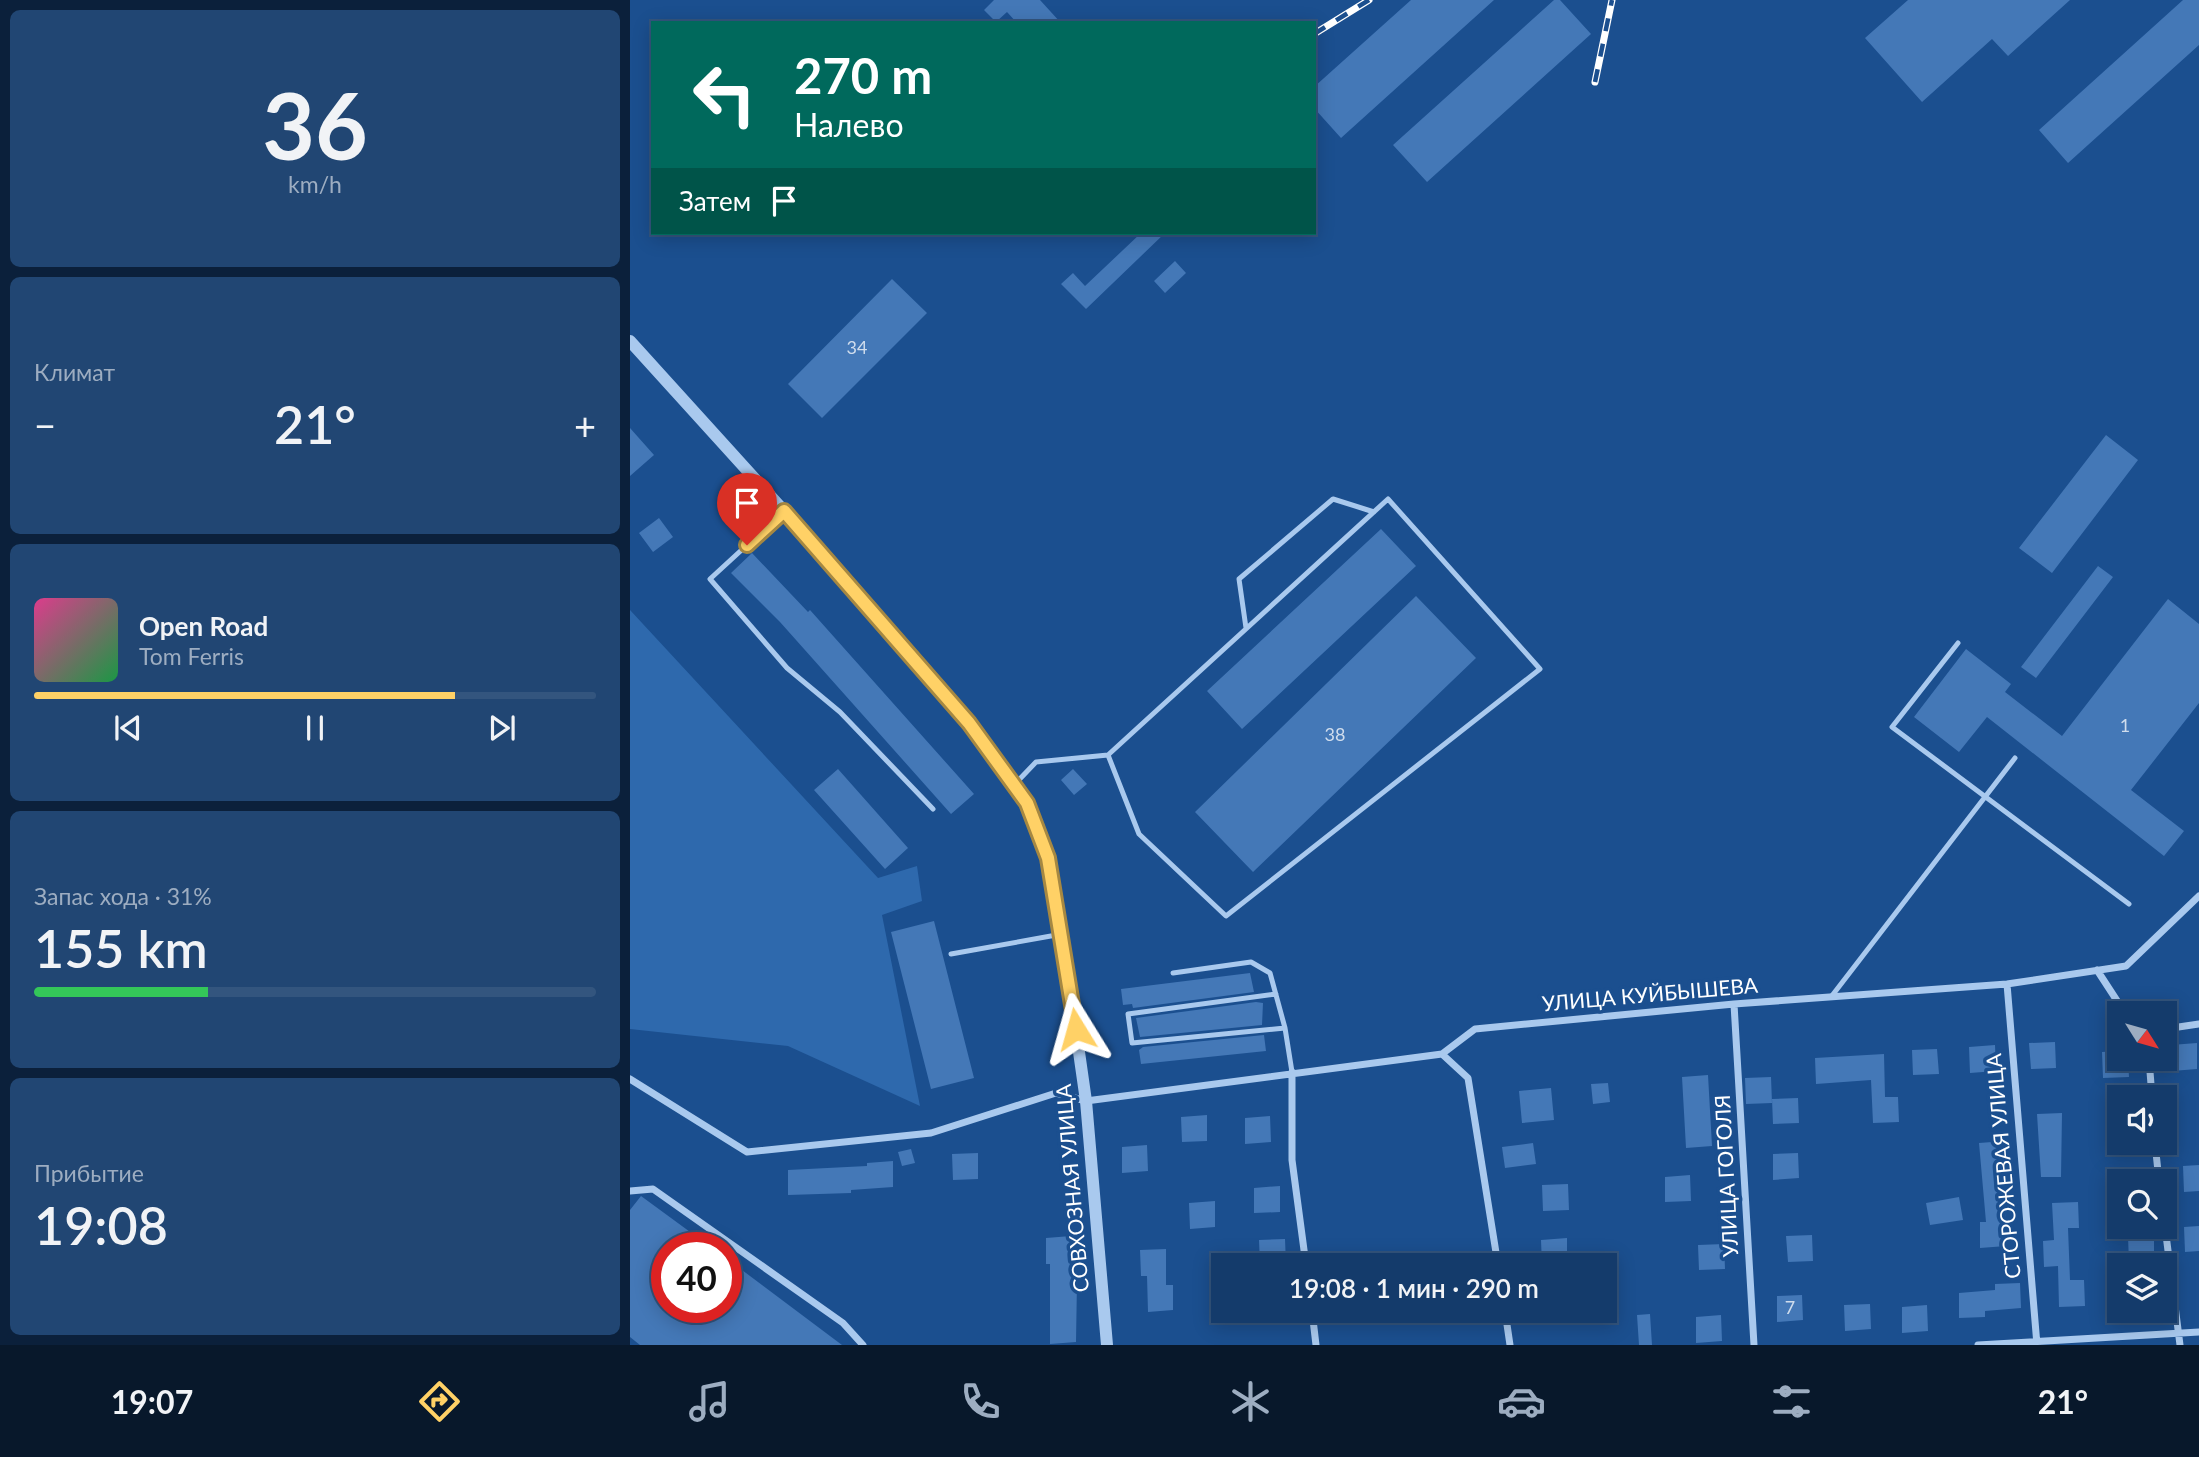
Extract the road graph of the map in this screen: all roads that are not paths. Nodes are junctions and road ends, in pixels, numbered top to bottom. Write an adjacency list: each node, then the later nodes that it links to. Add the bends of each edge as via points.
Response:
1 (630, 341): 2 (street, СОВХОЗНАЯ УЛИЦА)
2 (784, 511): 8 (street, СОВХОЗНАЯ УЛИЦА, via 969,723); 10 (lane, via 710,579 788,668 840,712)
3 (1374, 512): 4 (lane); 4 (lane, via 1333,499 1239,579); 6 (lane, via 1388,499 1539,669 1226,916 1139,834)
4 (1246, 628): 6 (lane)
5 (1958, 643): 9 (lane, via 1892,727)
6 (1108, 755): 8 (lane, via 1036,762)
7 (2015, 758): 9 (lane)
8 (1014, 784): 13 (street, СОВХОЗНАЯ УЛИЦА, via 1039,829)
9 (1985, 796): 12 (lane); 19 (lane)
10 (933, 809)
11 (2199, 896): 15 (street, УЛИЦА КУЙБЫШЕВА, via 2126,966)
12 (2129, 904)
13 (1062, 934): 14 (lane); 28 (street, СОВХОЗНАЯ УЛИЦА)
14 (951, 954)
15 (2098, 970): 17 (street, УЛИЦА КУЙБЫШЕВА); 20 (street)
16 (1173, 973): 18 (lane, via 1251,962 1270,973)
17 (2007, 985): 19 (street, УЛИЦА КУЙБЫШЕВА); 37 (street, СТОРОЖЕВАЯ УЛИЦА)
18 (1276, 994): 24 (lane); 24 (lane, via 1128,1014 1132,1043)
19 (1831, 997): 21 (street, УЛИЦА КУЙБЫШЕВА)
20 (2117, 1001)
21 (1734, 1004): 25 (street, УЛИЦА КУЙБЫШЕВА, via 1475,1029); 42 (street, УЛИЦА ГОГОЛЯ)
22 (2199, 1024): 23 (street)
23 (2177, 1027)
24 (1285, 1028): 26 (lane)
25 (1443, 1054): 26 (street); 32 (street, via 1468,1078)
26 (1292, 1072): 28 (street); 31 (street, via 1292,1160)
27 (630, 1079): 28 (street, via 747,1152 931,1133 1056,1093)
28 (1086, 1101): 39 (street, СОВХОЗНАЯ УЛИЦА)
29 (630, 1191): 38 (street, via 653,1189 843,1323)
30 (2167, 1239): 36 (street)
31 (1304, 1253)
32 (1496, 1253)
33 (1314, 1323): 40 (street)
34 (1507, 1323): 41 (street)
35 (2199, 1332): 36 (street)
36 (2179, 1335): 37 (street); 44 (street)
37 (2037, 1343): 43 (street)
38 (863, 1345)
39 (1107, 1345)
40 (1317, 1345)
41 (1510, 1345)
42 (1754, 1345)
43 (1978, 1345)
44 (2180, 1345)

